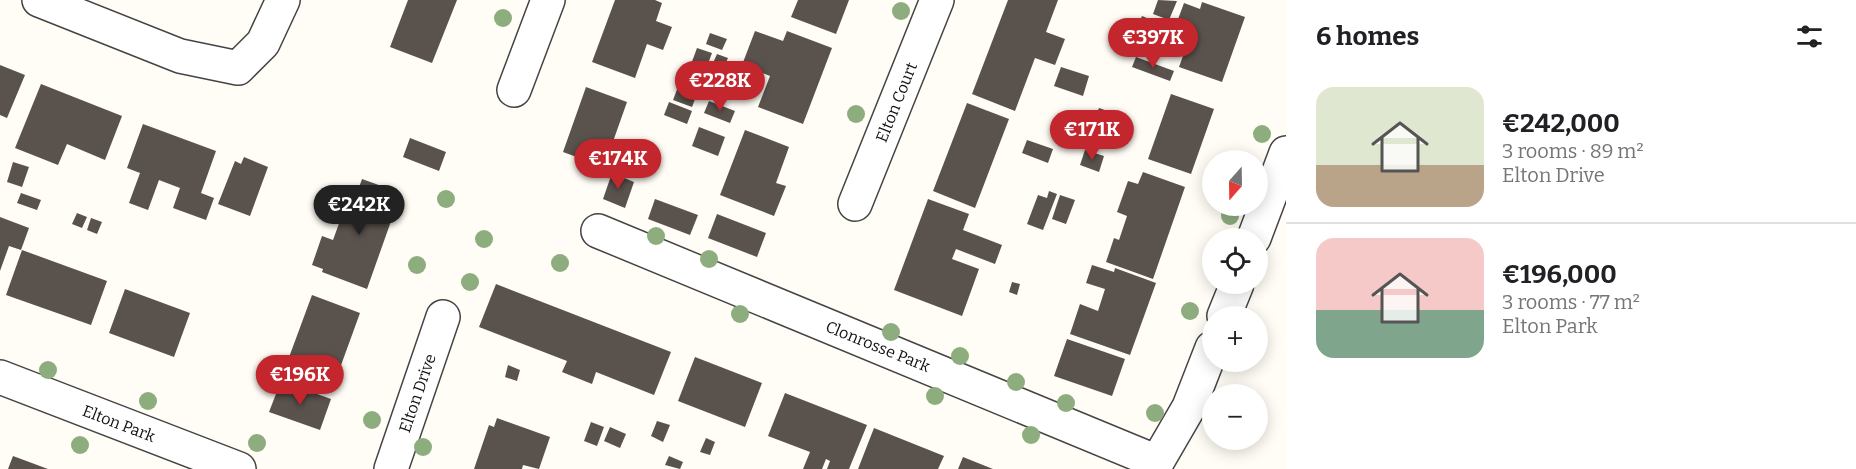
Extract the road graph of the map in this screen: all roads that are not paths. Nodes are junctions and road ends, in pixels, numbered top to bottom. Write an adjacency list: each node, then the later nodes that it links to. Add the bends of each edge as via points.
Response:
1 (39, 0): 2 (street, via 180,56 238,68 263,43)
2 (283, 0)
3 (548, 0): 5 (street)
4 (937, 0): 7 (street, Elton Court)
5 (514, 90)
6 (1286, 153): 8 (street)
7 (855, 204)
8 (1258, 228)
9 (598, 231): 13 (street, Clonrosse Park)
10 (443, 317): 15 (street, Elton Drive)
11 (1203, 372): 13 (street, via 1189,407)
12 (0, 377): 14 (street, Elton Park)
13 (1155, 465)
14 (239, 469)
15 (391, 469)

